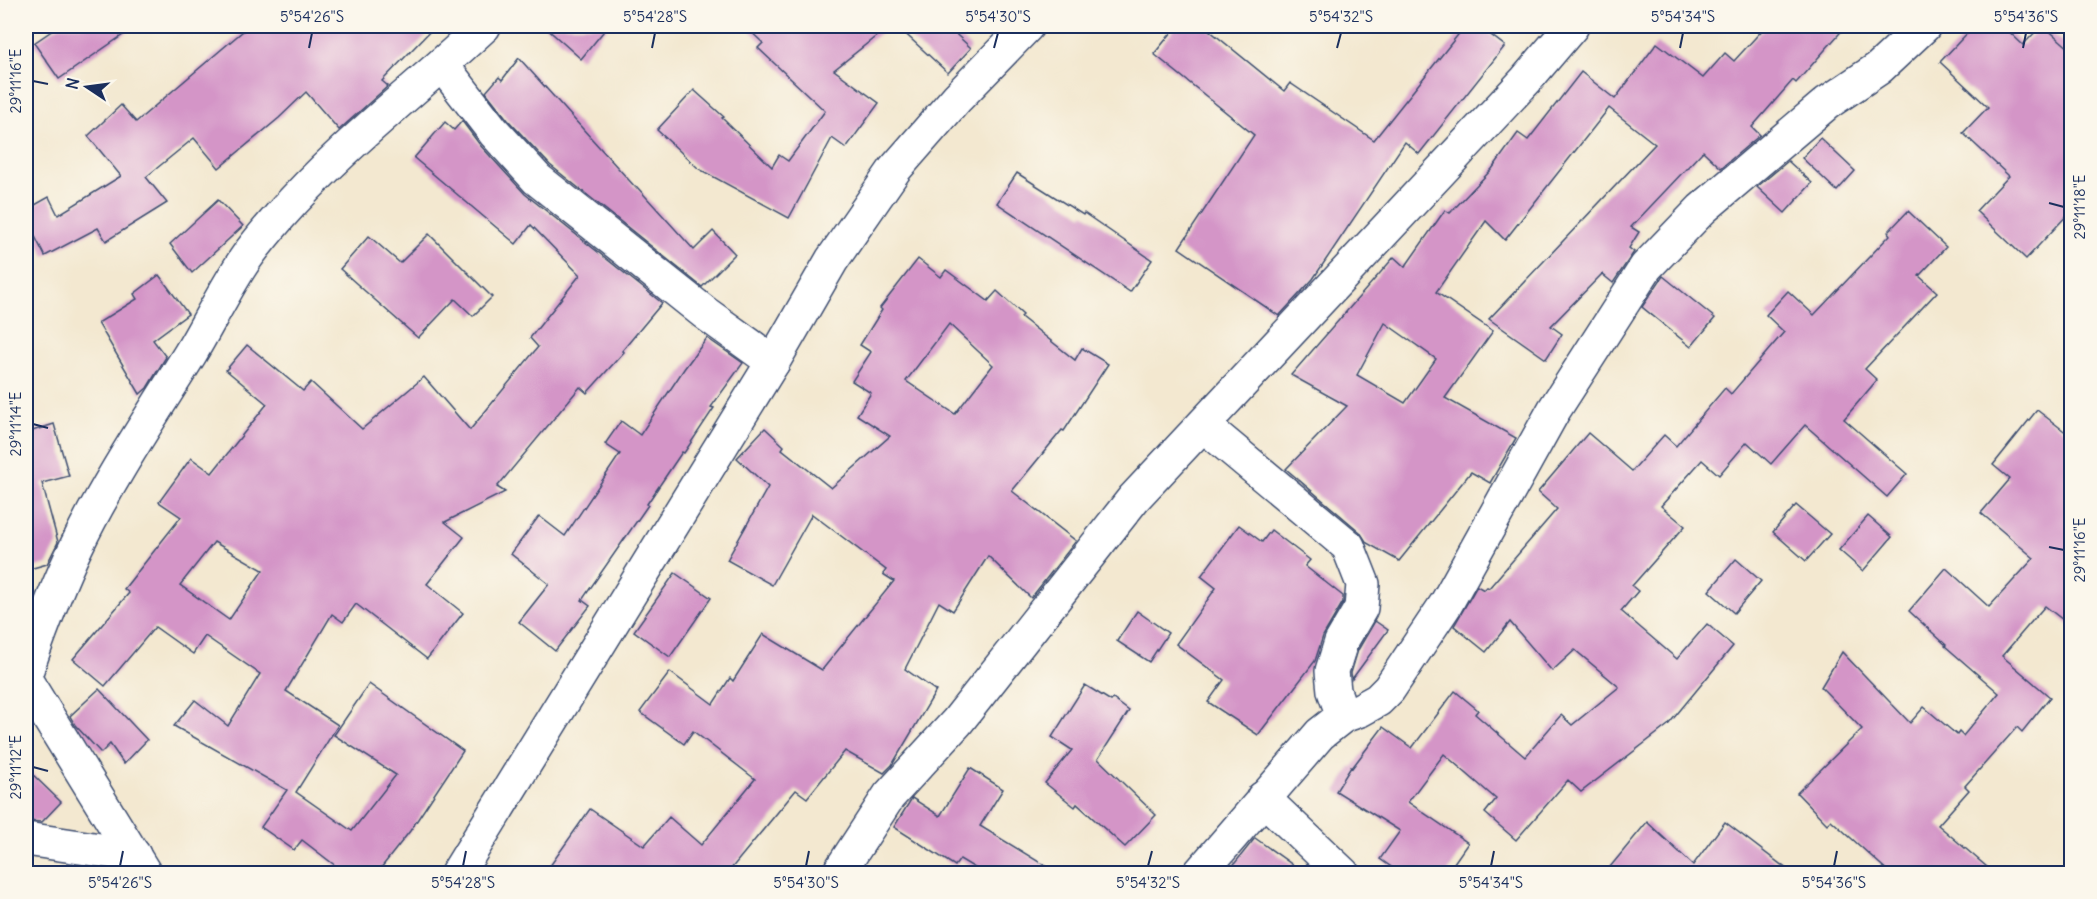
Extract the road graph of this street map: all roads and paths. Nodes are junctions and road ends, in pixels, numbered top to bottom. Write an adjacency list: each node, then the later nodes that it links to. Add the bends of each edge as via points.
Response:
1 (484, 26): 5 (street)
2 (1027, 26): 6 (street, via 895,169 832,260)
3 (1572, 26): 7 (street)
4 (1924, 26): 10 (street, via 1879,69 1827,103 1702,209 1646,267 1554,410 1446,603 1408,660 1378,700)
5 (442, 65): 6 (street, via 537,179); 8 (street, via 328,164 243,263 77,544 49,605)
6 (772, 362): 14 (street)
7 (1203, 425): 10 (street, via 1348,546 1363,584 1361,608 1341,642 1332,671); 15 (street, via 1134,498 957,722 889,796)
8 (26, 672)
9 (26, 681): 13 (street)
10 (1343, 716): 11 (street, via 1320,734)
11 (1263, 798): 16 (street); 17 (street)
12 (26, 839): 13 (street)
13 (140, 864)
14 (457, 873)
15 (838, 873)
16 (1199, 873)
17 (1343, 873)

